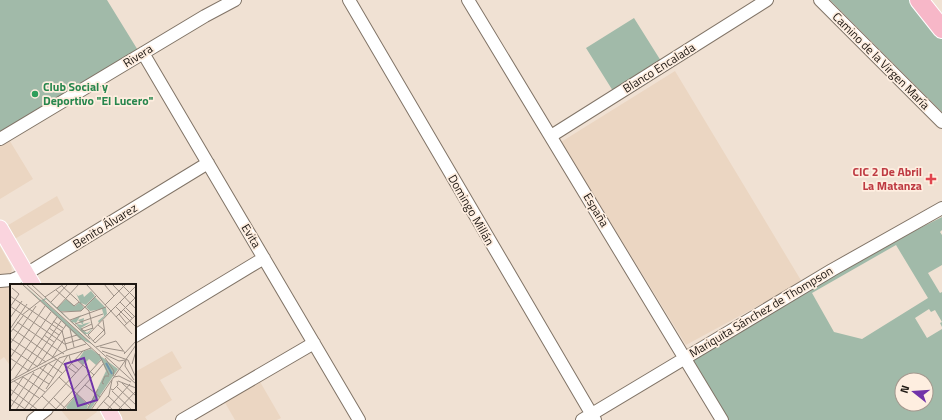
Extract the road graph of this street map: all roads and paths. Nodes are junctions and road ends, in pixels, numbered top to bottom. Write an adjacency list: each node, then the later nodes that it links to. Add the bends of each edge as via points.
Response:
1 (235, 0): 8 (street, Rivera)
2 (349, 0): 23 (street, Domingo Millán)
3 (468, 0): 10 (street, España)
4 (767, 0): 10 (street, Blanco Encalada)
5 (820, 0): 9 (street, Camino de la Virgen María)
6 (919, 0): 7 (highway)
7 (942, 29)
8 (143, 53): 11 (street, Rivera); 12 (street, Evita)
9 (942, 122)
10 (551, 136): 20 (street, España)
11 (0, 139)
12 (208, 163): 15 (street, Evita); 16 (street, Benito Álvarez)
13 (942, 208): 20 (street, Mariquita Sánchez de Thompson)
14 (0, 228): 16 (main road)
15 (264, 258): 18 (street); 19 (street, Evita)
16 (30, 280): 17 (street, Benito Álvarez)
17 (0, 281)
18 (136, 335)
19 (314, 343): 26 (street); 27 (street, Evita)
20 (685, 358): 23 (street, Mariquita Sánchez de Thompson); 28 (street, España)
21 (46, 410): 24 (street)
22 (109, 410): 25 (main road)
23 (589, 418)
24 (33, 420)
25 (114, 420)
26 (182, 420)
27 (359, 420)
28 (722, 420)

